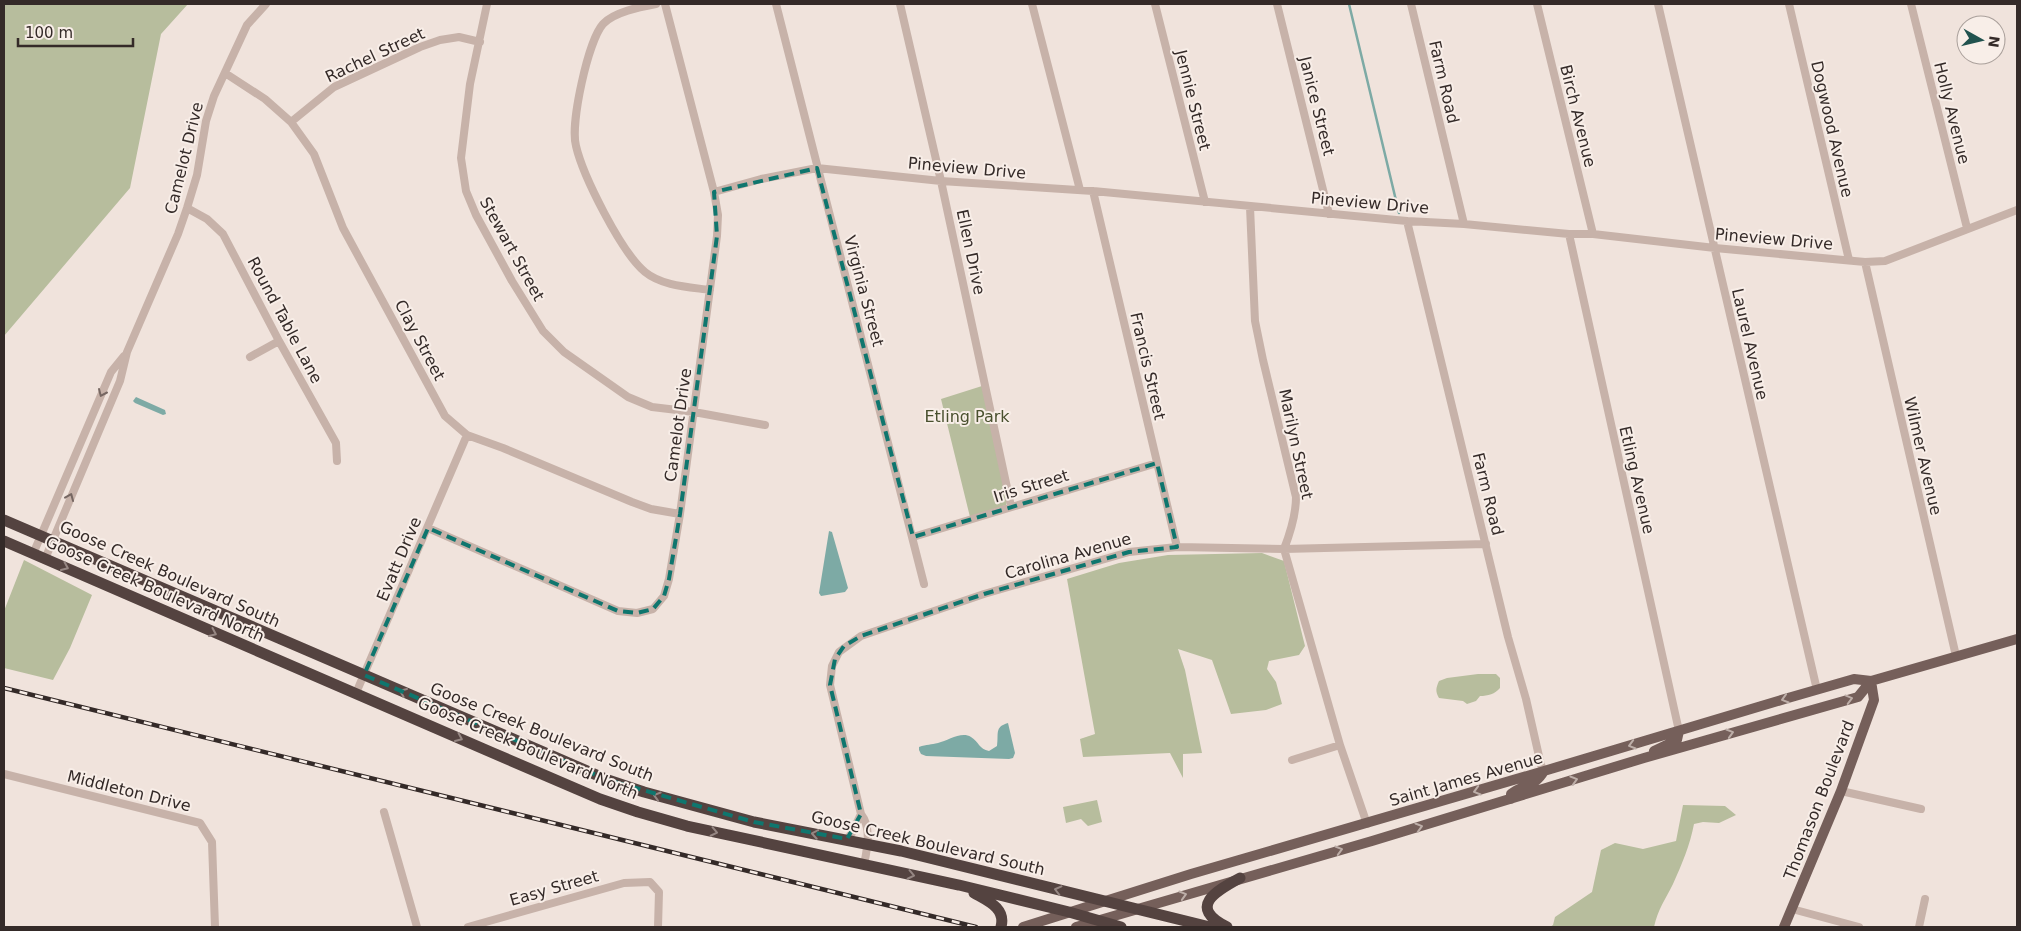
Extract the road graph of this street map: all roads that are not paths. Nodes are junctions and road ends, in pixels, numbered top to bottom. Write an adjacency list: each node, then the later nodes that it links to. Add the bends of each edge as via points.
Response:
1 (266, 4): 16 (street, Camelot Drive, via 247,25)
2 (487, 4): 15 (street, Stewart Street)
3 (656, 4): 36 (street, via 629,10 604,23 594,38 576,114 575,144 590,186 631,258 646,273 659,280)
4 (665, 4): 22 (street, Camelot Drive)
5 (776, 4): 18 (street, Virginia Street)
6 (900, 4): 19 (street, Ellen Drive)
7 (1032, 4): 20 (street)
8 (1155, 4): 23 (street, Jennie Street)
9 (1277, 4): 27 (street, Janice Street)
10 (1411, 4): 29 (street, Farm Road)
11 (1537, 4): 32 (street, Birch Avenue)
12 (1658, 4): 33 (street, Laurel Avenue)
13 (1789, 4): 34 (street, Dogwood Avenue)
14 (1911, 4): 30 (street, Holly Avenue)
15 (480, 42): 17 (street, Rachel Street, via 459,37 420,47 334,87); 40 (street, Stewart Street, via 470,84 460,158 469,199 512,281 543,331 564,352 628,397 652,407)
16 (225, 73): 17 (street, Clay Street, via 265,99); 25 (street, Camelot Drive, via 206,121 197,175)
17 (291, 122): 42 (street, Clay Street, via 314,154 343,228 445,416)
18 (817, 168): 19 (street, Pineview Drive); 22 (street, Pineview Drive, via 762,178); 50 (street, Virginia Street)
19 (941, 180): 20 (street, Pineview Drive); 45 (street, Ellen Drive)
20 (1080, 190): 21 (street, Pineview Drive)
21 (1093, 191): 23 (street, Pineview Drive); 44 (street, Francis Street)
22 (714, 192): 36 (street, Camelot Drive, via 718,215)
23 (1205, 202): 24 (street, Pineview Drive)
24 (1250, 207): 27 (street, Pineview Drive); 54 (street, Marilyn Street, via 1255,321 1296,496 1292,531)
25 (187, 208): 37 (street, Round Table Lane, via 207,219 223,234); 38 (street, Camelot Drive)
26 (2017, 210): 30 (street, Pineview Drive)
27 (1330, 214): 28 (street, Pineview Drive)
28 (1407, 221): 29 (street, Pineview Drive); 52 (street, Farm Road)
29 (1464, 224): 31 (street, Pineview Drive)
30 (1967, 228): 35 (street, Pineview Drive, via 1885,261)
31 (1569, 234): 32 (street, Pineview Drive); 64 (street, Etling Avenue)
32 (1593, 234): 33 (street, Pineview Drive)
33 (1715, 248): 34 (street, Pineview Drive); 62 (street, Laurel Avenue)
34 (1849, 260): 35 (street, Pineview Drive)
35 (1866, 262): 59 (street, Wilmer Avenue)
36 (710, 290): 40 (street, Camelot Drive)
37 (279, 341): 39 (street); 43 (street, Round Table Lane, via 336,443)
38 (127, 352): 49 (street, Camelot Drive, one-way to 38, via 120,381); 49 (street, Camelot Drive, one-way to 49, via 111,372)
39 (250, 357)
40 (694, 412): 41 (street, Stewart Street); 46 (street, Camelot Drive)
41 (765, 425)
42 (466, 435): 46 (street, Clay Street, via 632,502); 48 (street, Evatt Drive)
43 (337, 461)
44 (1157, 462): 45 (street, Iris Street); 53 (street, Francis Street)
45 (1011, 506): 50 (street, Iris Street)
46 (680, 514): 48 (street, Camelot Drive, via 664,596 653,609 636,613 618,611)
47 (4, 520): 49 (highway, Goose Creek Boulevard South)
48 (428, 528): 60 (street, Evatt Drive)
49 (46, 537): 55 (street, Camelot Drive); 56 (street, Camelot Drive); 60 (highway, Goose Creek Boulevard South)
50 (914, 537): 57 (street, Virginia Street)
51 (4, 541): 55 (highway, Goose Creek Boulevard North)
52 (1486, 544): 54 (street, Carolina Avenue); 68 (street, Farm Road)
53 (1177, 547): 54 (street, Carolina Avenue); 74 (street, Carolina Avenue, via 1129,552 984,594 860,636 844,646 835,659 830,685)
54 (1284, 549): 65 (street)
55 (33, 554): 56 (highway, Goose Creek Boulevard North)
56 (45, 558): 63 (highway, Goose Creek Boulevard North, one-way to 63)
57 (924, 584)
58 (2017, 639): 59 (main road, Saint James Avenue)
59 (1956, 656): 61 (main road, Saint James Avenue)
60 (364, 675): 63 (street, Evatt Drive); 76 (highway, Goose Creek Boulevard South, one-way to 60, via 754,822 644,792)
61 (1871, 682): 62 (main road, Saint James Avenue, via 1854,679); 66 (main road, Saint James Avenue, one-way to 61, via 1858,697); 70 (main road, Thomason Boulevard, via 1874,700)
62 (1817, 690): 64 (main road, Saint James Avenue, one-way to 64)
63 (356, 693): 78 (highway, Goose Creek Boulevard North, one-way to 78, via 638,812)
64 (1679, 731): 66 (main road, via 1677,740); 68 (main road, Saint James Avenue, one-way to 68)
65 (1340, 745): 67 (street); 75 (street)
66 (1644, 758): 71 (main road, Saint James Avenue, one-way to 66)
67 (1292, 760)
68 (1544, 771): 71 (main road, via 1538,781 1511,794); 75 (main road, Saint James Avenue, one-way to 75)
69 (4, 774): 87 (street, Middleton Drive, via 200,823 212,842)
70 (1841, 791): 72 (street); 84 (main road, Thomason Boulevard)
71 (1511, 799): 79 (main road, Saint James Avenue, one-way to 71)
72 (1921, 808)
73 (384, 812): 88 (street)
74 (861, 814): 76 (street); 77 (street, Carolina Avenue, via 865,819)
75 (1367, 824): 82 (main road, Saint James Avenue)
76 (847, 839): 77 (highway, Goose Creek Boulevard South)
77 (869, 844): 78 (street, Carolina Avenue); 82 (highway, Goose Creek Boulevard South, one-way to 77)
78 (864, 865): 80 (highway, Goose Creek Boulevard North, one-way to 80)
79 (1240, 878): 83 (main road, Saint James Avenue, one-way to 79); 96 (highway, via 1216,892 1207,904 1210,916)
80 (959, 885): 85 (highway, Goose Creek Boulevard North); 91 (highway, via 994,905 1003,918)
81 (1925, 899): 99 (street)
82 (1105, 901): 83 (highway, Goose Creek Boulevard South); 85 (main road, Saint James Avenue)
83 (1136, 909): 86 (main road, Saint James Avenue); 95 (highway, Goose Creek Boulevard South)
84 (1792, 909): 97 (main road, Thomason Boulevard); 98 (street)
85 (1070, 912): 86 (highway, Goose Creek Boulevard North); 92 (main road, Saint James Avenue)
86 (1100, 920): 93 (main road, Saint James Avenue); 94 (highway, Goose Creek Boulevard North)
87 (215, 927)
88 (417, 927)
89 (468, 927): 90 (street, Easy Street, via 624,883 650,882 659,892)
90 (658, 927)
91 (1001, 927)
92 (1023, 927)
93 (1076, 927)
94 (1121, 927)
95 (1210, 927)
96 (1227, 927)
97 (1784, 927)
98 (1859, 927)
99 (1918, 927)

